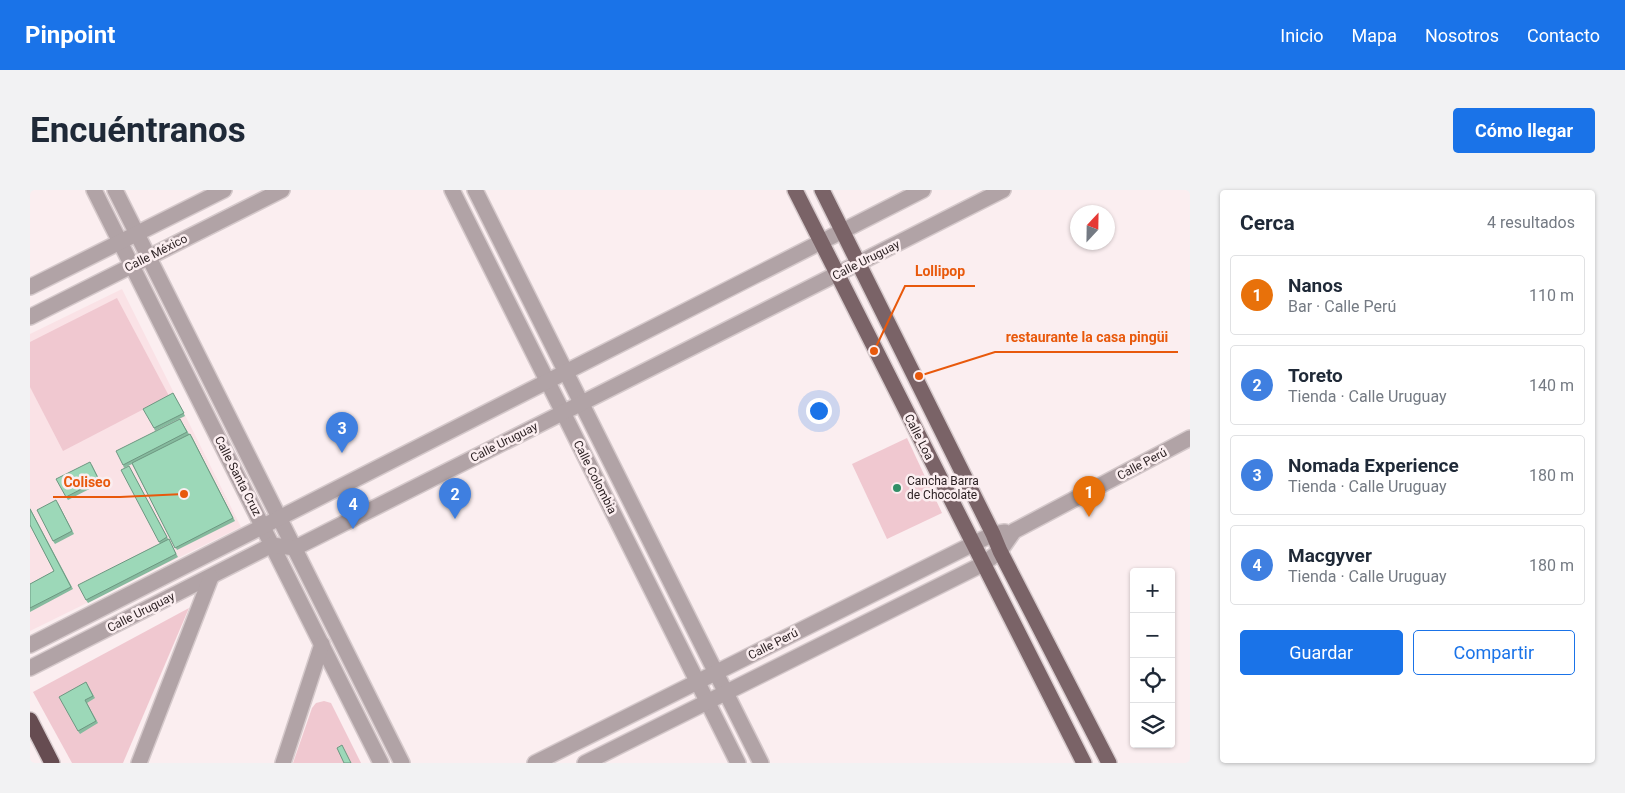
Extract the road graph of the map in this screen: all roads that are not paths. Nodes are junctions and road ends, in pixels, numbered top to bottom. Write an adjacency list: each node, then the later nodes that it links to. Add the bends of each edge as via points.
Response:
1 (94, 190): 14 (street, Calle Santa Cruz)
2 (116, 190): 12 (street, Calle Santa Cruz)
3 (224, 190): 12 (street, Calle México)
4 (282, 190): 15 (street, Calle México)
5 (452, 190): 22 (street, Calle Colombia)
6 (475, 190): 21 (street, Calle Colombia)
7 (796, 190): 13 (main road, Calle Loa)
8 (822, 190): 11 (main road, Calle Loa)
9 (923, 190): 11 (street, Calle Uruguay)
10 (1003, 190): 16 (street, Calle Uruguay)
11 (842, 231): 13 (street, Calle Uruguay); 16 (main road, Calle Loa)
12 (137, 233): 14 (street, Calle México); 15 (street, Calle Santa Cruz)
13 (821, 241): 18 (main road, Calle Loa); 21 (street, Calle Uruguay)
14 (120, 242): 17 (street, Calle Santa Cruz); 19 (street, Calle México)
15 (149, 257): 17 (street, Calle México); 26 (street, Calle Santa Cruz)
16 (858, 263): 18 (street, Calle Uruguay); 29 (main road, Calle Loa)
17 (132, 265): 20 (street, Calle México); 27 (street, Calle Santa Cruz)
18 (838, 274): 23 (street, Calle Uruguay); 30 (main road, Calle Loa)
19 (30, 287)
20 (30, 317)
21 (566, 373): 22 (street, Calle Uruguay); 23 (street, Calle Colombia)
22 (548, 382): 24 (street, Calle Colombia); 26 (street, Calle Uruguay)
23 (581, 403): 24 (street, Calle Uruguay); 39 (street, Calle Colombia)
24 (563, 413): 32 (street, Calle Uruguay); 40 (street, Calle Colombia)
25 (1190, 438): 28 (street, Calle Perú)
26 (279, 518): 27 (street, Calle Uruguay); 32 (street, Calle Santa Cruz)
27 (263, 526): 31 (street, Calle Santa Cruz); 37 (street, Calle Uruguay)
28 (1014, 530): 29 (street, Calle Perú); 33 (street, Calle Perú)
29 (993, 534): 30 (street, Calle Perú); 33 (main road, Calle Loa)
30 (973, 544): 34 (main road, Calle Loa); 39 (street, Calle Perú)
31 (272, 545): 32 (street); 35 (street, Calle Uruguay); 36 (street, Calle Santa Cruz)
32 (295, 548): 48 (street, Calle Santa Cruz)
33 (1000, 551): 34 (street, Calle Perú); 54 (main road, Calle Loa)
34 (983, 564): 41 (street, Calle Perú); 53 (main road, Calle Loa)
35 (211, 577): 38 (street, Calle Uruguay); 45 (street)
36 (322, 644): 46 (street); 47 (street, Calle Santa Cruz)
37 (30, 645)
38 (30, 668)
39 (715, 672): 40 (street, Calle Perú); 41 (street, Calle Colombia)
40 (697, 682): 42 (street, Calle Colombia); 49 (street, Calle Perú)
41 (725, 693): 42 (street, Calle Perú); 52 (street, Calle Colombia)
42 (707, 702): 50 (street, Calle Perú); 51 (street, Calle Colombia)
43 (30, 720): 44 (highway)
44 (52, 763)
45 (139, 763)
46 (283, 763)
47 (381, 763)
48 (402, 763)
49 (535, 763)
50 (585, 763)
51 (738, 763)
52 (761, 763)
53 (1084, 763)
54 (1109, 763)

